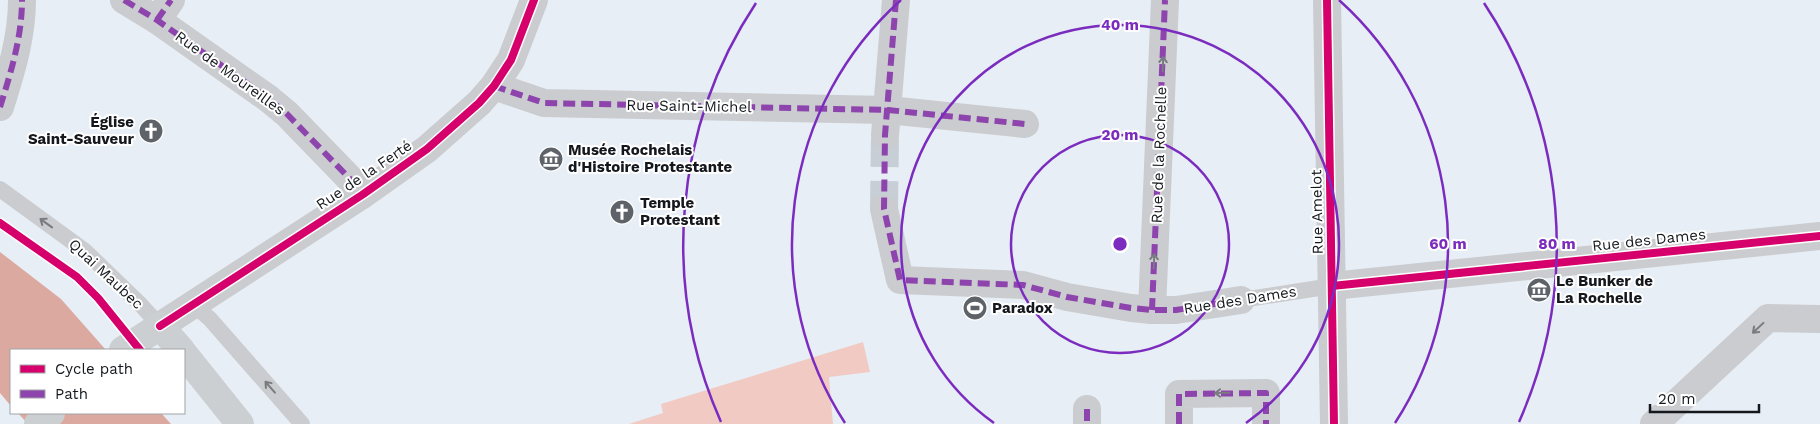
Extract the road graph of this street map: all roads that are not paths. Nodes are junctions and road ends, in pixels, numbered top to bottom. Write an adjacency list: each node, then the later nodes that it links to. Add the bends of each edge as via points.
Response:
1 (22, 0): 9 (street, via 15,57)
2 (124, 0): 7 (street, Rue de Moureilles)
3 (534, 0): 8 (street, Rue de la Ferté, via 511,60)
4 (896, 0): 10 (street)
5 (1165, 0): 19 (street, Rue de la Rochelle, one-way to 5)
6 (1327, 0): 16 (street, Rue Amelot)
7 (164, 10): 13 (street, Rue de Moureilles, via 286,114)
8 (494, 86): 10 (street, Rue Saint-Michel, via 544,103); 13 (street, Rue de la Ferté, via 428,149)
9 (0, 107)
10 (887, 123): 11 (street, Rue Saint-Michel)
11 (1025, 124)
12 (0, 189): 21 (lane, Quai Maubec, one-way to 12, via 85,251)
13 (362, 194): 18 (street, Rue de la Ferté)
14 (884, 209): 19 (street, Rue des Dames, via 900,280 1023,285 1067,297)
15 (1820, 236): 16 (street, Rue des Dames)
16 (1332, 286): 17 (lane, Rue des Dames); 31 (street, Rue Amelot)
17 (1241, 300): 19 (street, Rue des Dames, via 1176,310)
18 (193, 304): 21 (street, Rue de la Ferté); 28 (lane, one-way to 18)
19 (1152, 310)
20 (1820, 319): 32 (street, one-way to 32, via 1768,318)
21 (160, 326): 22 (main road); 23 (main road, Quai Maubec)
22 (125, 349)
23 (180, 349)
24 (185, 355): 27 (main road)
25 (50, 414): 26 (main road)
26 (38, 424)
27 (240, 424)
28 (302, 424)
29 (1179, 424): 30 (street, one-way to 29, via 1266,393 1179,394)
30 (1266, 424)
31 (1334, 424)
32 (1654, 424)

